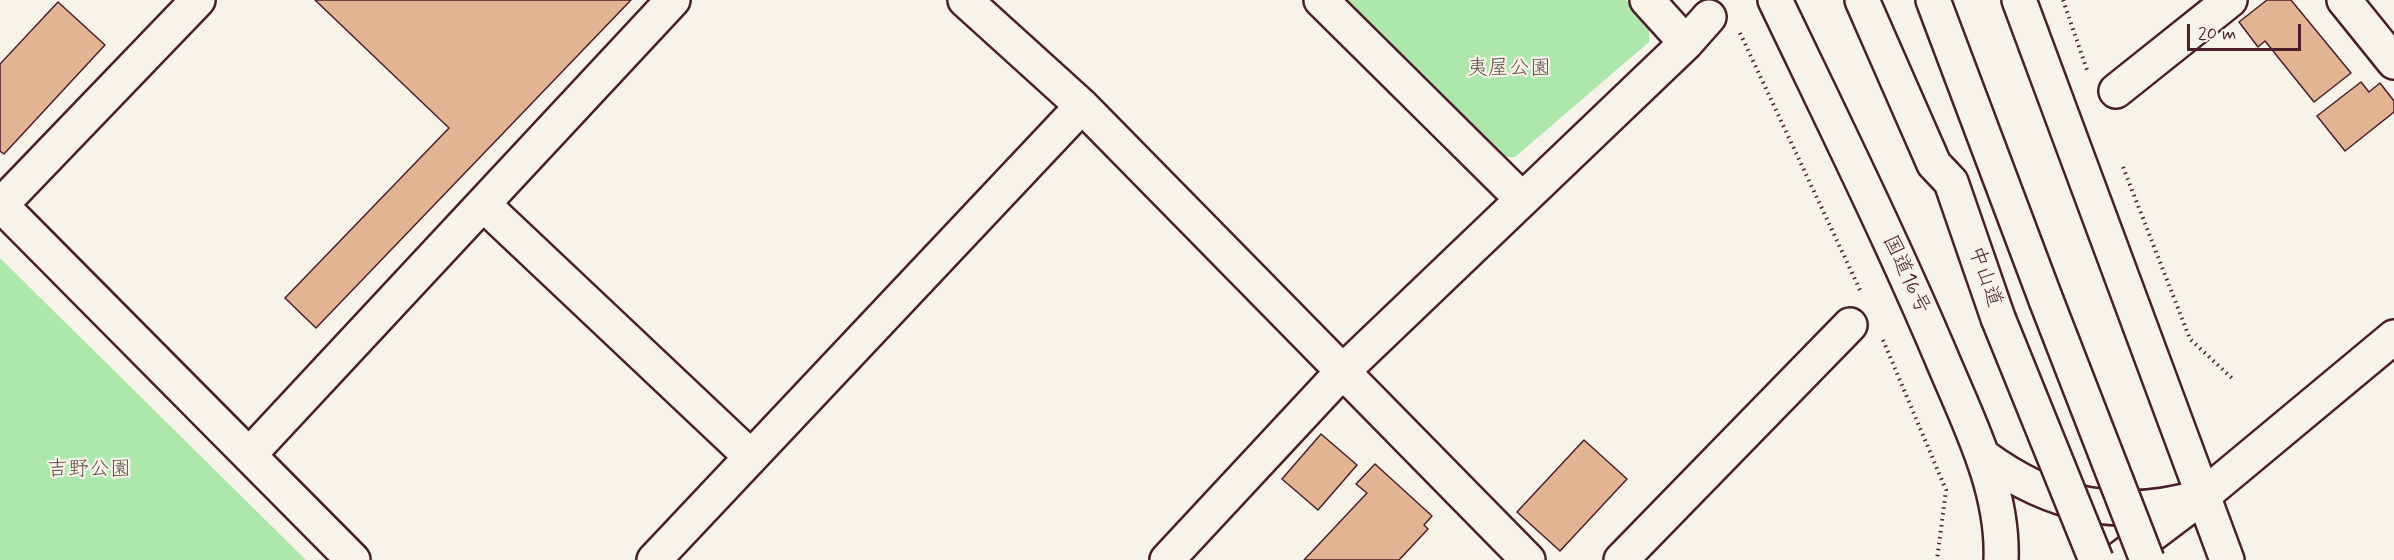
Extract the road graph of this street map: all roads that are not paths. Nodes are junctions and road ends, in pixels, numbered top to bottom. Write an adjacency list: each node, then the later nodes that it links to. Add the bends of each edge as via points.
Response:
1 (198, 0): 21 (main road)
2 (674, 0): 20 (main road)
3 (965, 0): 17 (main road)
4 (1320, 0): 19 (main road)
5 (1647, 0): 14 (main road)
6 (1775, 0): 26 (main road, 国道16号, via 1915,296)
7 (1862, 0): 18 (main road, 中山道, via 1934,164)
8 (1885, 0): 18 (main road, via 1950,159)
9 (1933, 0): 37 (main road, bridge)
10 (2019, 0): 28 (main road)
11 (2230, 0): 16 (main road)
12 (2344, 0): 15 (main road)
13 (1709, 17): 14 (main road)
14 (1686, 43): 19 (main road)
15 (2394, 62)
16 (2103, 85)
17 (1082, 106): 24 (main road); 27 (main road)
18 (1951, 182): 35 (main road, 中山道, bridge, via 1998,318)
19 (1522, 200): 24 (main road)
20 (483, 204): 25 (main road); 27 (main road)
21 (0, 205): 25 (main road)
22 (1850, 325): 33 (main road)
23 (2394, 337): 28 (main road)
24 (1342, 372): 31 (main road); 32 (main road)
25 (249, 455): 29 (main road)
26 (1983, 456): 28 (main road, via 2007,474 2066,501 2097,506 2170,506); 34 (main road, 国道16号, via 2002,532)
27 (751, 457): 30 (main road)
28 (2203, 496): 36 (main road); 38 (main road); 39 (main road)
29 (352, 560)
30 (654, 560)
31 (1167, 560)
32 (1528, 560)
33 (1621, 560)
34 (2001, 560)
35 (2096, 560)
36 (2118, 560)
37 (2147, 560)
38 (2155, 560)
39 (2228, 560)

